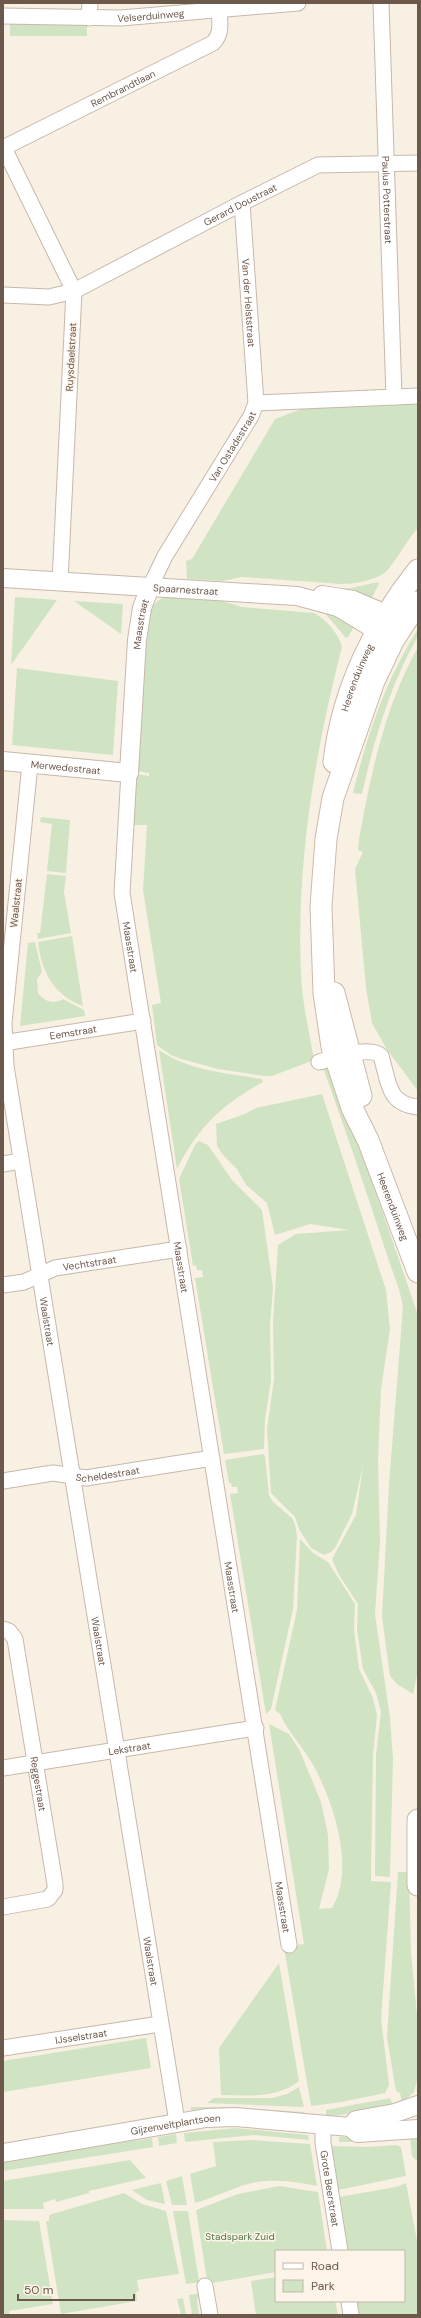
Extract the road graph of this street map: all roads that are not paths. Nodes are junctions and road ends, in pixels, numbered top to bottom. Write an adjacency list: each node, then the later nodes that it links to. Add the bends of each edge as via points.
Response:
1 (90, 3): 6 (street)
2 (298, 3): 4 (street, Velserduinweg)
3 (381, 3): 9 (street, Paulus Potterstraat)
4 (228, 8): 6 (street, Velserduinweg); 7 (street, Rembrandtlaan, via 219,37 213,43)
5 (3, 16): 6 (street, Velserduinweg)
6 (89, 18)
7 (3, 148): 11 (street, Ruysdaelstraat)
8 (418, 163): 9 (street, Gerard Doustraat)
9 (386, 164): 10 (street, Gerard Doustraat, via 318,165); 14 (street, Paulus Potterstraat)
10 (242, 202): 11 (street, Gerard Doustraat); 15 (street, Van der Helststraat)
11 (74, 291): 12 (street, Gerard Doustraat, via 48,297); 18 (street, Ruysdaelstraat)
12 (3, 295)
13 (418, 396): 14 (street, Van Ostadestraat)
14 (394, 397): 15 (street, Van Ostadestraat)
15 (256, 403): 19 (street, Van Ostadestraat, via 251,416 165,556)
16 (418, 570): 22 (main road, Heerenduinweg)
17 (3, 578): 18 (street, Spaarnestraat)
18 (60, 582): 19 (street, Spaarnestraat)
19 (150, 587): 20 (street, Spaarnestraat); 26 (street, Maasstraat, via 142,608 137,640)
20 (298, 596): 22 (street, Spaarnestraat, via 342,596); 23 (street, Spaarnestraat, via 338,607)
21 (418, 602): 22 (main road, Heerenduinweg)
22 (396, 618): 23 (main road, Heerenduinweg)
23 (385, 636): 29 (main road, Heerenduinweg, via 333,798 322,888 322,946 325,973 334,991)
24 (3, 761): 25 (street, Merwedestraat)
25 (30, 764): 26 (street, Merwedestraat); 28 (street, Waalstraat)
26 (129, 773): 27 (street, Maasstraat, via 122,893)
27 (143, 1021): 28 (street, Eemstraat); 33 (street, Maasstraat)
28 (4, 1043): 31 (street, Waalstraat)
29 (335, 1058): 30 (street, via 377,1052 381,1056 395,1100 402,1105); 34 (main road, Heerenduinweg, via 366,1119 368,1140)
30 (418, 1107)
31 (21, 1161): 32 (street); 35 (street, Waalstraat)
32 (3, 1164)
33 (179, 1249): 35 (street, Vechtstraat, via 55,1268); 37 (street, Maasstraat)
34 (418, 1272)
35 (40, 1274): 36 (street, Vechtstraat, via 24,1282); 38 (street, Waalstraat)
36 (3, 1285)
37 (212, 1458): 38 (street, Scheldestraat, via 86,1478); 41 (street, Maasstraat)
38 (72, 1474): 39 (street, Scheldestraat, via 53,1473); 42 (street, Waalstraat)
39 (3, 1481)
40 (3, 1629): 43 (street, Reggestraat, via 9,1630 15,1639)
41 (256, 1728): 42 (street, Lekstraat); 48 (street, Maasstraat)
42 (116, 1750): 43 (street, Lekstraat); 49 (street, Waalstraat)
43 (34, 1764): 44 (street, Lekstraat); 47 (street, Reggestraat, via 55,1890 48,1899)
44 (3, 1768)
45 (418, 1820): 46 (main road)
46 (418, 1885)
47 (3, 1906)
48 (289, 1945)
49 (160, 2024): 50 (street, IJsselstraat); 52 (street, Waalstraat)
50 (3, 2048)
51 (418, 2105): 54 (street, via 395,2113 356,2120)
52 (177, 2122): 53 (street, Gijzenveltplantsoen, via 235,2117); 56 (street, Gijzenveltplantsoen)
53 (323, 2126): 54 (street, Gijzenveltplantsoen); 57 (street, Grote Beerstraat, via 323,2143)
54 (350, 2127): 55 (street, Gijzenveltplantsoen, via 357,2133)
55 (418, 2129)
56 (3, 2153)
57 (340, 2250)
58 (205, 2286): 60 (street)
59 (349, 2302): 61 (street)
60 (210, 2315)
61 (351, 2315)

